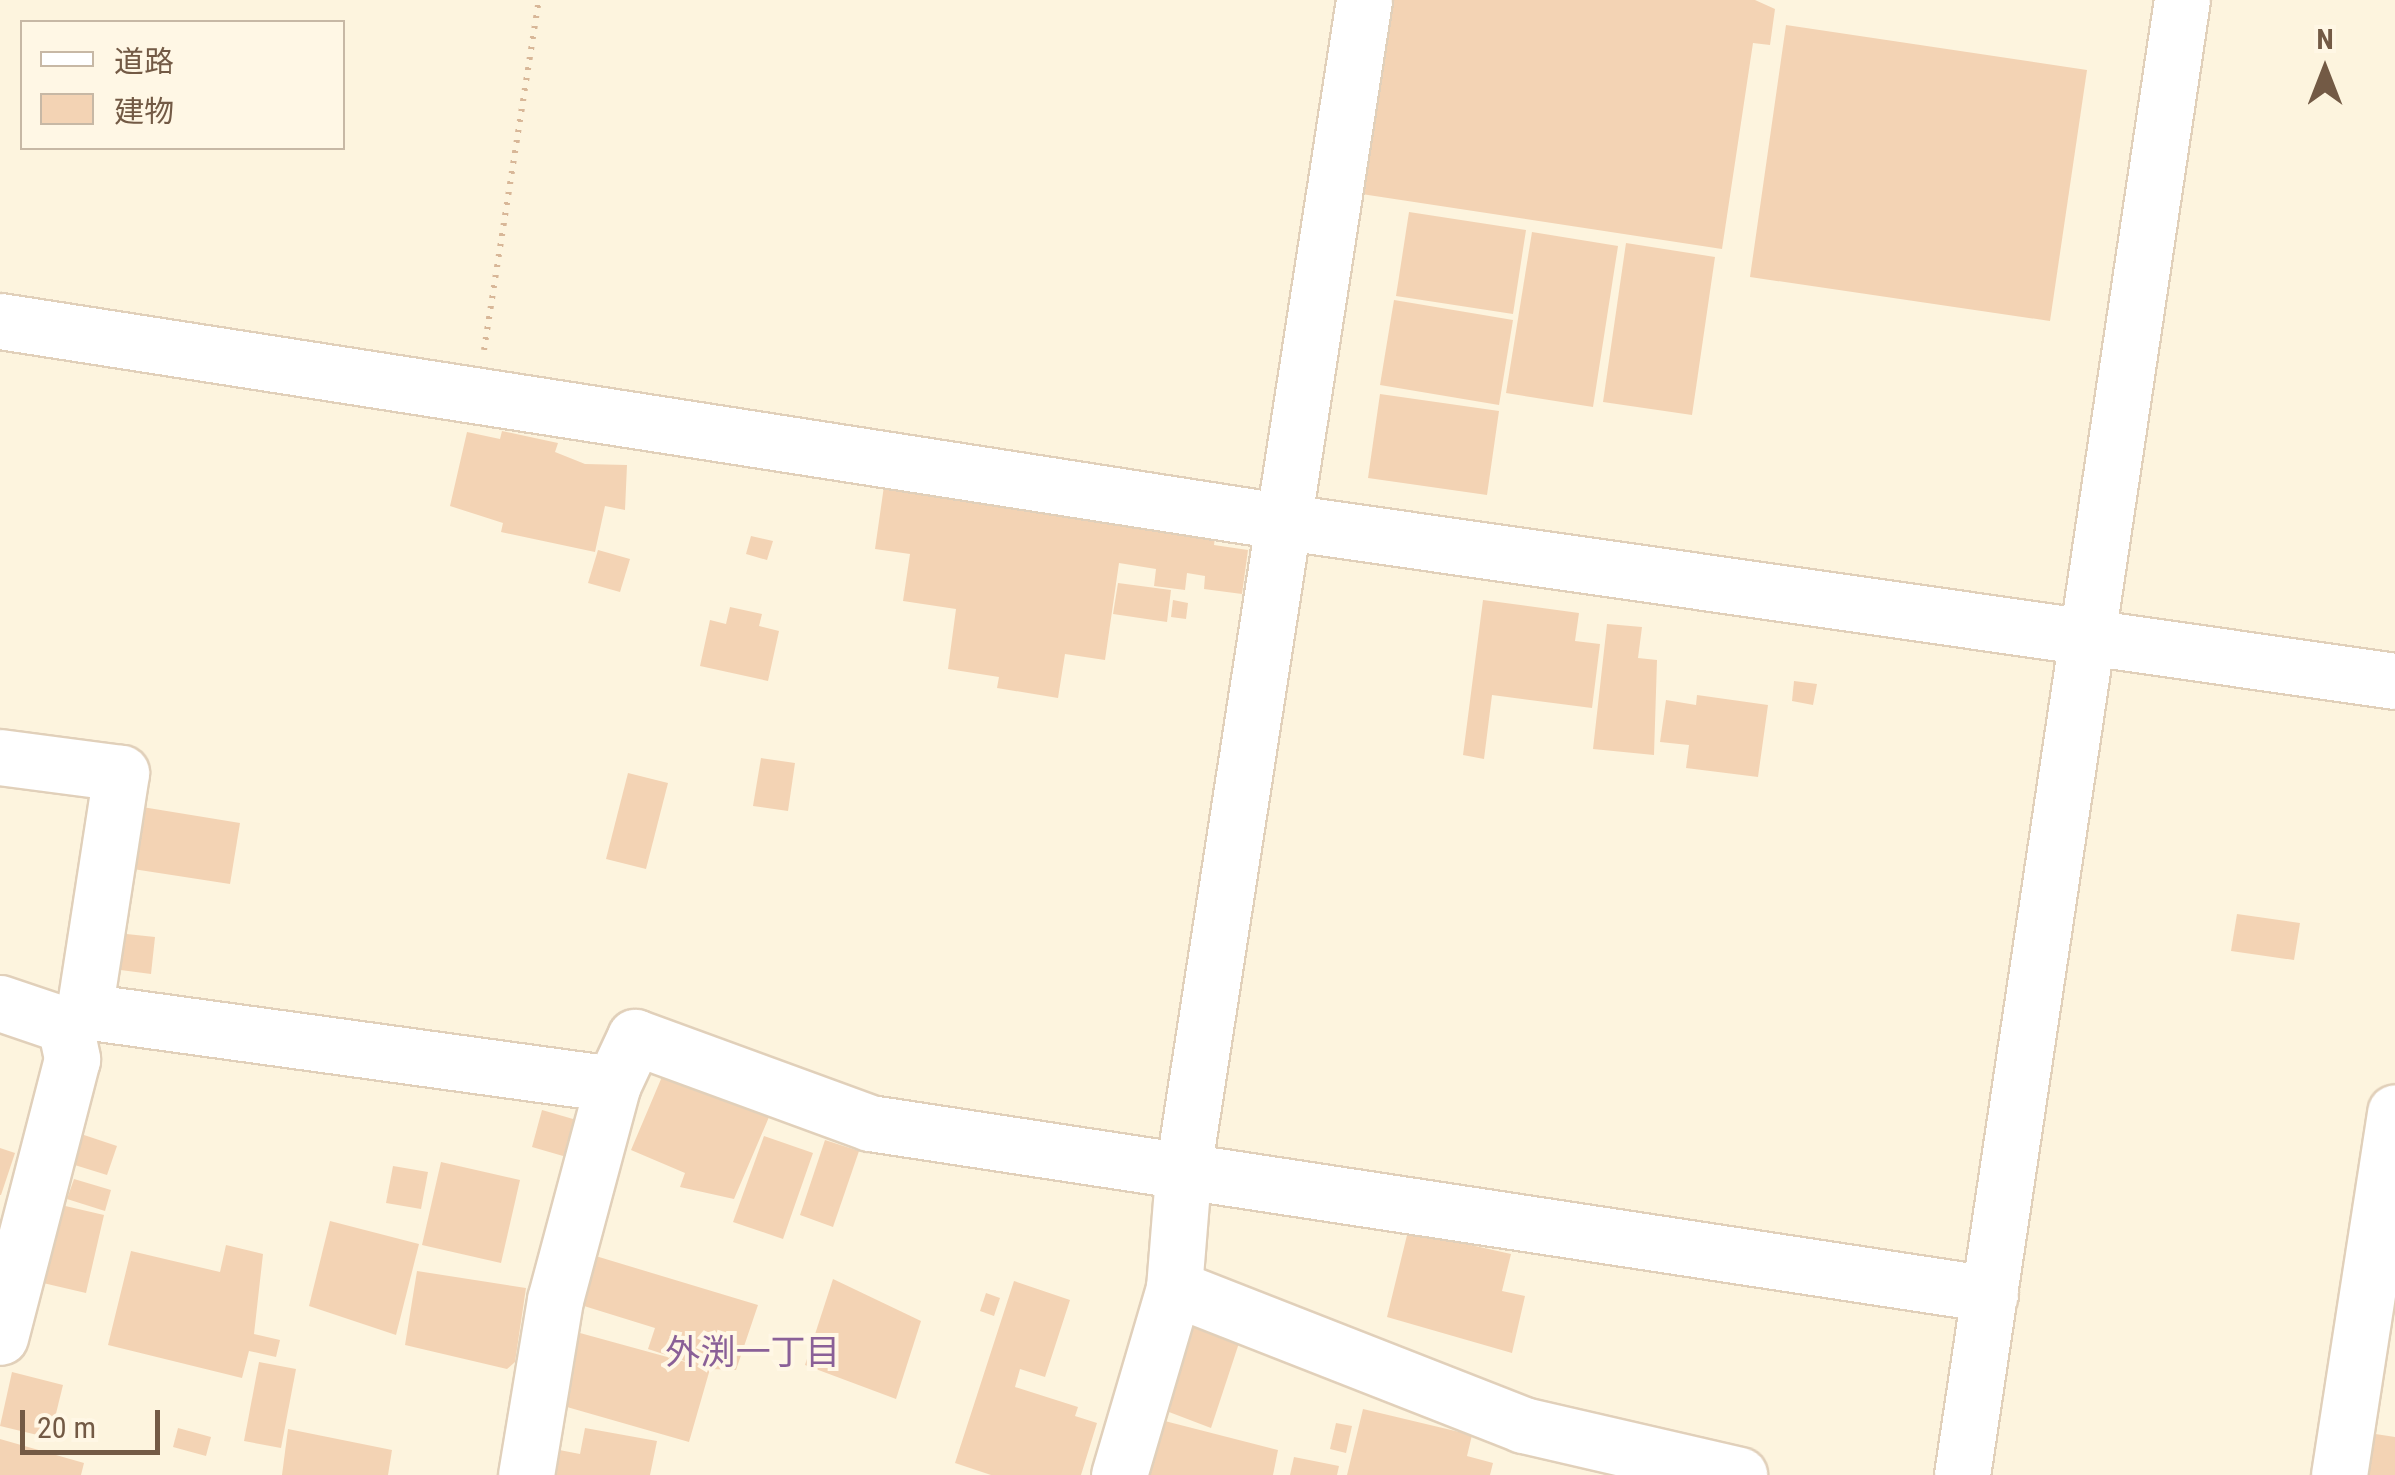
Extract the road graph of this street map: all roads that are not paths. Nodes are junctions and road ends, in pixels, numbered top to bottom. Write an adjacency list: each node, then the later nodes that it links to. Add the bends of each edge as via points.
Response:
1 (1364, 0): 4 (street)
2 (2182, 0): 5 (street)
3 (0, 322): 4 (street)
4 (1286, 522): 5 (street); 12 (street)
5 (2092, 640): 6 (street); 14 (street)
6 (2395, 681)
7 (0, 756): 9 (street, via 121,773)
8 (0, 1003): 9 (street)
9 (74, 1018): 10 (street); 15 (street, via 72,1058)
10 (613, 1084): 12 (street, via 636,1037 870,1122); 16 (street, via 555,1300)
11 (2395, 1112): 20 (street)
12 (1184, 1164): 13 (street); 14 (street)
13 (1174, 1288): 17 (street); 18 (street, via 1523,1425)
14 (1990, 1294): 19 (street)
15 (4, 1301)
16 (526, 1475)
17 (1119, 1475)
18 (1739, 1475)
19 (1962, 1475)
20 (2339, 1475)

